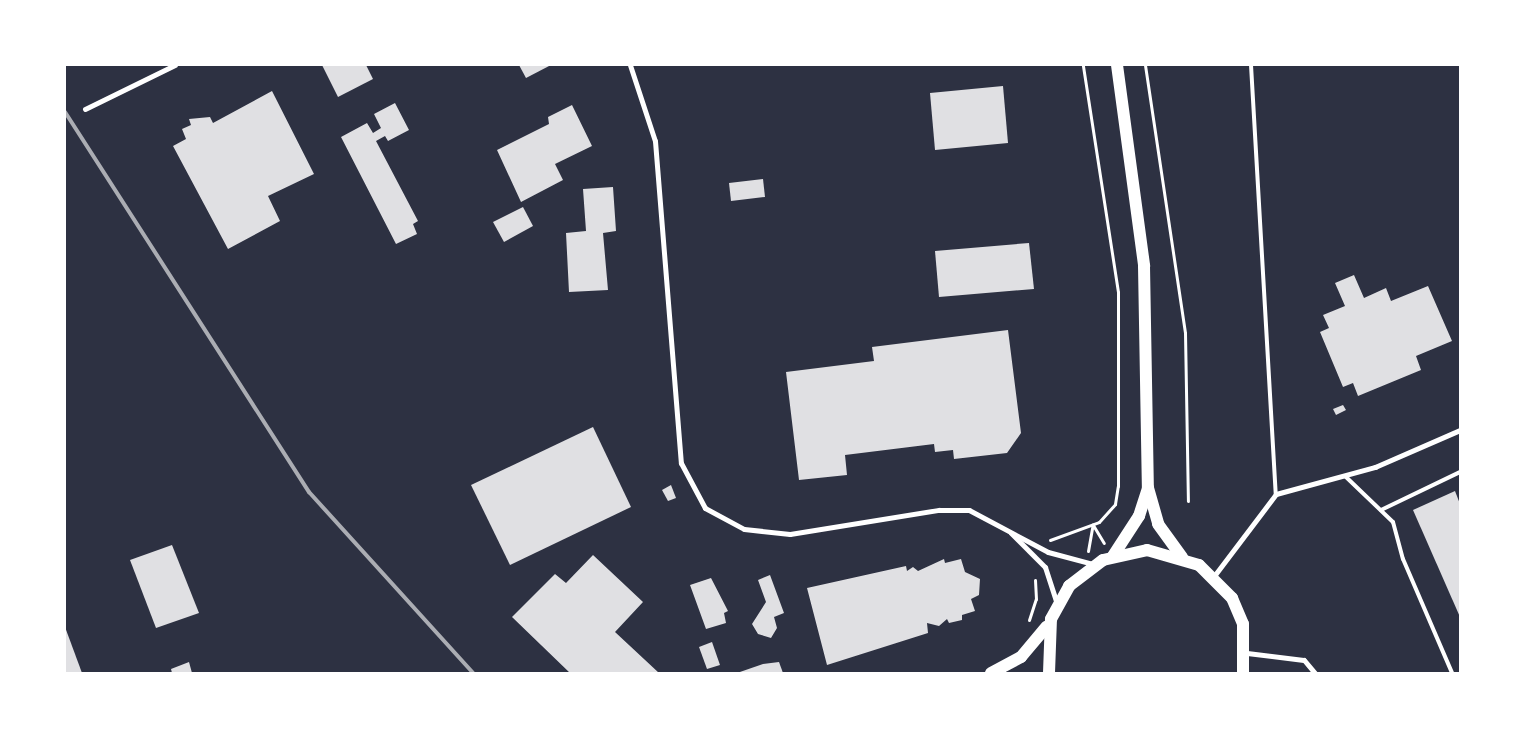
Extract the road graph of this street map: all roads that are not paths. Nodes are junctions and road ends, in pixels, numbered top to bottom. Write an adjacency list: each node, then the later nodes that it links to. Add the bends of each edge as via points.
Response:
1 (175, 65): 5 (street)
2 (630, 65): 12 (street, via 655,141 681,463 705,508 744,529 790,534 956,510 982,514)
3 (1117, 65): 9 (main road, via 1144,266)
4 (1251, 65): 10 (lane)
5 (85, 109)
6 (1460, 430): 8 (street)
7 (1460, 472): 11 (lane)
8 (1346, 477): 10 (street); 11 (lane)
9 (1148, 488): 13 (main road, via 1139,516); 14 (main road, via 1158,524)
10 (1276, 494): 16 (street)
11 (1381, 510): 24 (lane, via 1393,522 1403,559)
12 (1003, 526): 15 (street, via 1048,552); 17 (street, via 1045,567)
13 (1112, 556): 14 (main road, via 1147,550); 15 (main road)
14 (1182, 557): 16 (main road)
15 (1090, 564): 17 (main road, via 1069,586)
16 (1214, 576): 19 (main road, via 1232,598 1243,624)
17 (1057, 605): 18 (main road)
18 (1051, 620): 20 (main road, via 1021,656); 21 (main road)
19 (1247, 653): 22 (main road); 23 (street, via 1304,660)
20 (991, 673)
21 (1049, 673)
22 (1243, 673)
23 (1315, 673)
24 (1452, 673)

